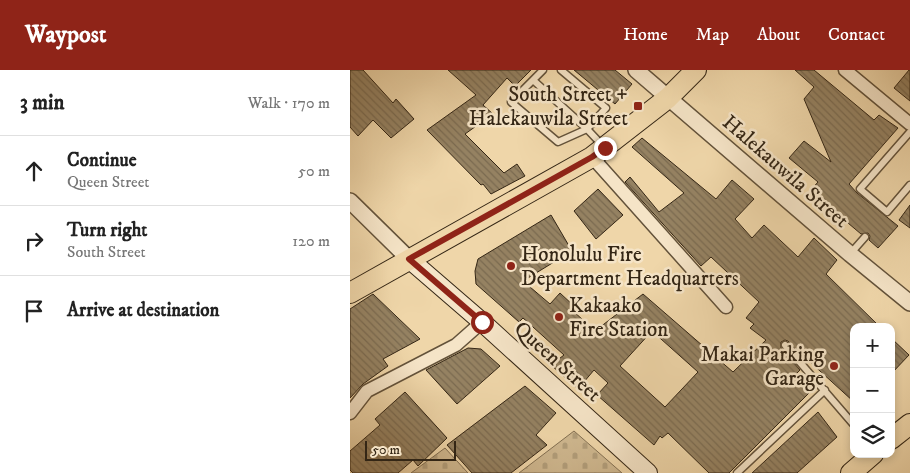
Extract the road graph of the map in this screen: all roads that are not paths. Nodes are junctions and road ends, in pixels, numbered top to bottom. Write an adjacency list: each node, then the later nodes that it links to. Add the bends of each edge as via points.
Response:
1 (542, 70): 6 (lane)
2 (561, 70): 9 (lane, via 606,108)
3 (636, 70): 7 (street, Halekauwila Street)
4 (696, 70): 7 (main road)
5 (845, 70): 8 (street)
6 (533, 80): 9 (lane); 9 (lane, via 511,102 558,142)
7 (668, 98): 11 (main road); 15 (street, Halekauwila Street)
8 (910, 124)
9 (587, 129): 11 (lane)
10 (910, 132): 12 (lane, via 860,190 886,214)
11 (599, 153): 16 (main road); 19 (street)
12 (910, 185)
13 (350, 201): 16 (street, Queen Street)
14 (865, 237): 15 (lane)
15 (850, 254): 18 (street, Halekauwila Street)
16 (409, 259): 17 (main road); 20 (main road, Queen Street)
17 (350, 293)
18 (910, 303)
19 (726, 307)
20 (482, 322): 23 (street, via 456,345 367,390); 28 (main road, Queen Street)
21 (785, 345): 22 (lane)
22 (825, 390): 24 (lane); 29 (lane)
23 (350, 413)
24 (850, 421)
25 (910, 424): 26 (main road)
26 (895, 436)
27 (868, 458): 30 (main road)
28 (648, 473)
29 (737, 473)
30 (850, 473)

